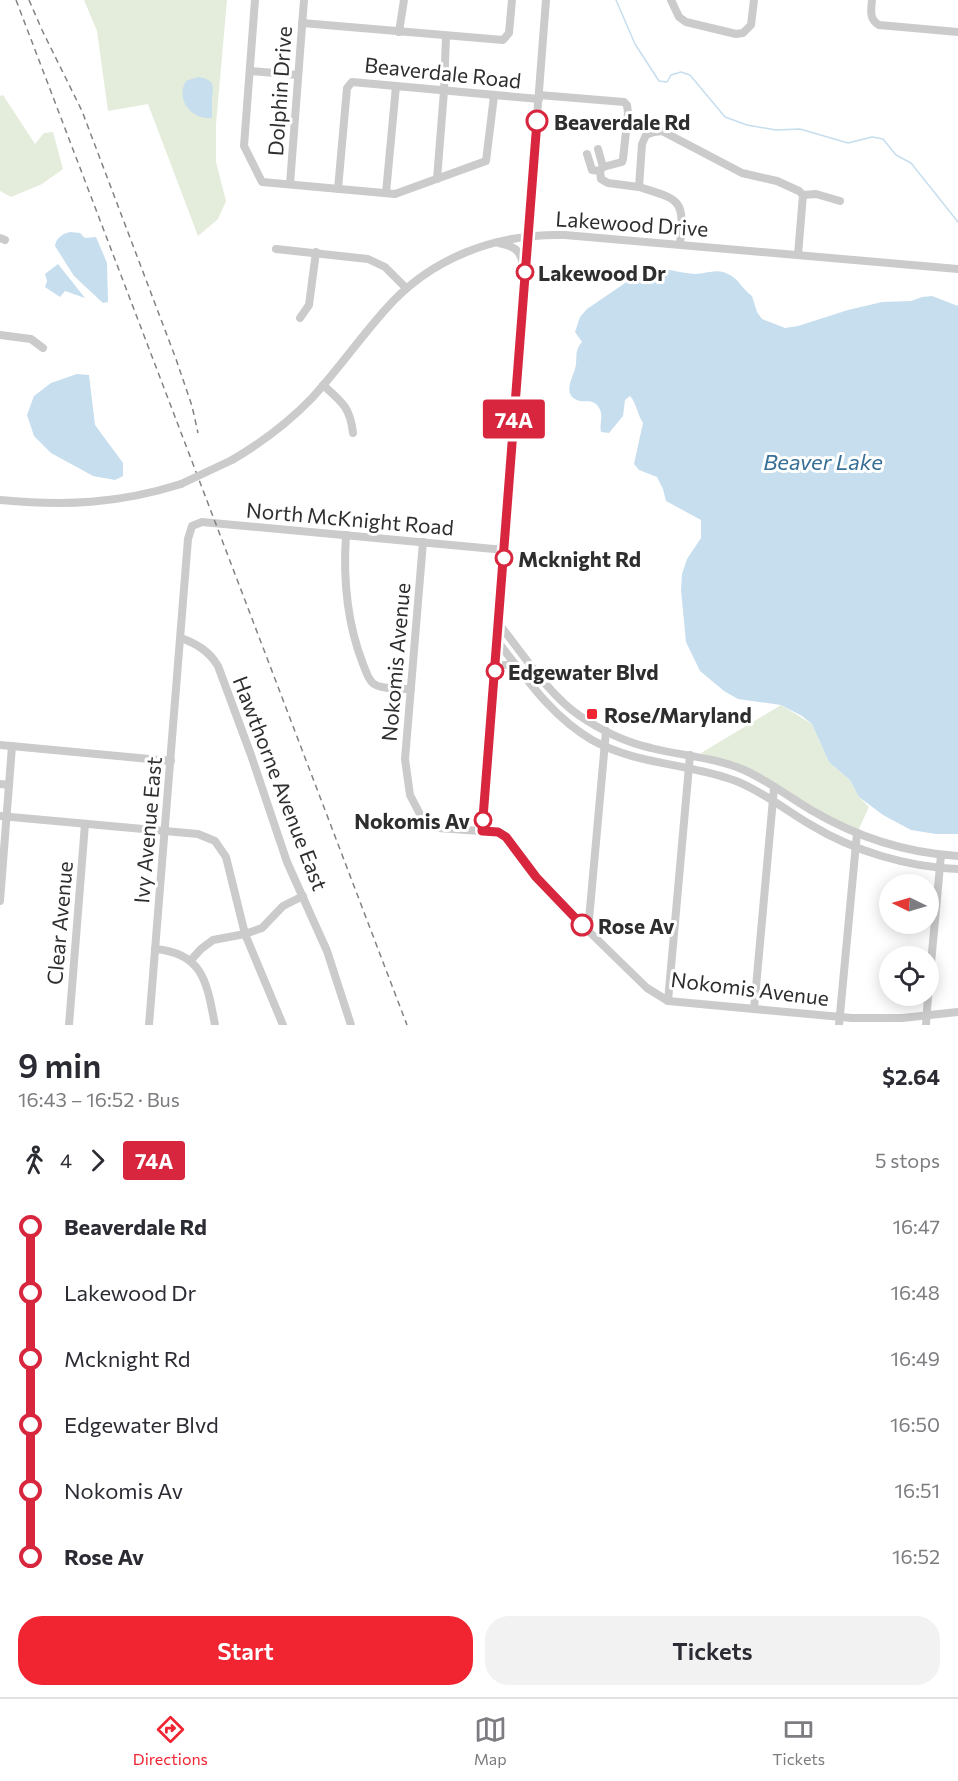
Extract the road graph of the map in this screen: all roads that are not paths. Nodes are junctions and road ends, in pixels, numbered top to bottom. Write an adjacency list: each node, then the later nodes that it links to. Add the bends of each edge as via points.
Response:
1 (255, 0): 13 (street)
2 (304, 0): 9 (street, Dolphin Drive)
3 (404, 0): 10 (street)
4 (512, 0): 12 (street, via 506,39)
5 (546, 0): 18 (street)
6 (671, 0): 7 (street, via 686,22 736,34 751,25)
7 (753, 0)
8 (872, 0): 11 (street, via 871,15 879,25)
9 (302, 23): 10 (street); 14 (street, Dolphin Drive)
10 (399, 32): 12 (street)
11 (958, 32)
12 (446, 36): 16 (street)
13 (250, 71): 14 (street); 23 (street, via 244,146 262,182)
14 (298, 75): 23 (street, Dolphin Drive)
15 (396, 86): 16 (street, Beaverdale Road); 25 (street, Beaverdale Road, via 349,83); 26 (street)
16 (444, 91): 17 (street, Beaverdale Road); 22 (street)
17 (494, 96): 18 (street, Beaverdale Road); 22 (street, via 486,161)
18 (539, 97): 21 (street, Beaverdale Road, via 620,100 627,105 622,162); 29 (street)
19 (598, 149): 21 (street)
20 (587, 154): 21 (street, via 592,170)
21 (601, 169): 24 (street, via 602,179 608,183)
22 (437, 179): 26 (street, via 395,194)
23 (290, 184): 25 (street)
24 (639, 187): 27 (street, via 642,144 646,135 662,131 742,173 777,181); 31 (street, via 674,200 681,207)
25 (338, 189): 26 (street)
26 (386, 193)
27 (803, 195): 28 (street, via 816,194); 34 (street)
28 (840, 201)
29 (528, 236): 30 (street, Lakewood Drive); 31 (street, Lakewood Drive); 36 (street)
30 (495, 242): 36 (street, via 518,250); 37 (street, Lakewood Drive, via 460,254)
31 (680, 244): 34 (street, Lakewood Drive)
32 (276, 249): 33 (street)
33 (316, 252): 37 (street, via 368,259 385,267); 38 (street, via 309,305)
34 (798, 255): 35 (street, Lakewood Drive)
35 (958, 269)
36 (525, 277): 47 (street)
37 (406, 288): 41 (street, Lakewood Drive)
38 (300, 318)
39 (0, 335): 40 (street, via 31,339)
40 (44, 348)
41 (323, 386): 42 (street, via 349,411); 43 (street, Lakewood Drive, bridge, via 283,425 232,460 180,484 114,501 70,504)
42 (353, 433)
43 (0, 500)
44 (193, 525): 45 (street, North McKnight Road, via 202,522); 49 (street, Ivy Avenue East, via 188,539)
45 (346, 535): 46 (street, North McKnight Road); 53 (street, via 348,608 368,676 378,686)
46 (423, 542): 47 (street, North McKnight Road); 53 (street, Nokomis Avenue)
47 (505, 550): 48 (street)
48 (500, 624): 50 (street); 54 (street, via 554,694)
49 (181, 638): 59 (street, Ivy Avenue East); 75 (street, Hawthorne Avenue East, via 202,647 218,666 278,838)
50 (498, 642): 51 (street); 52 (street)
51 (516, 665): 52 (street, via 501,665); 57 (street, via 551,708)
52 (495, 671): 68 (street)
53 (411, 689): 68 (street, Nokomis Avenue, via 405,771 415,806 432,826)
54 (606, 731): 57 (street); 58 (street, via 652,748)
55 (0, 745): 56 (street)
56 (12, 746): 59 (street); 62 (street)
57 (604, 746): 60 (street, via 646,761); 77 (street)
58 (690, 755): 60 (street); 63 (street, via 746,770)
59 (171, 761): 67 (street, Ivy Avenue East)
60 (689, 768): 64 (street, via 740,782); 82 (street)
61 (0, 784): 62 (street)
62 (9, 785): 65 (street)
63 (774, 788): 64 (street); 69 (street)
64 (772, 801): 70 (street); 84 (street)
65 (3, 817): 66 (street); 76 (street)
66 (85, 824): 67 (street); 88 (street, Clear Avenue)
67 (165, 831): 78 (street, via 203,835 219,845 226,857); 80 (street, Ivy Avenue East)
68 (482, 831): 77 (street, Nokomis Avenue, via 506,837)
69 (857, 833): 70 (street); 71 (street)
70 (856, 847): 73 (street); 86 (street)
71 (941, 855): 72 (street); 73 (street)
72 (958, 856)
73 (940, 868): 74 (street); 79 (street)
74 (958, 869)
75 (303, 896): 78 (street, via 283,906 262,928); 92 (street, Hawthorne Avenue East, via 327,951)
76 (0, 901)
77 (588, 931): 82 (street, Nokomis Avenue, via 652,992)
78 (245, 934): 81 (street, via 213,940); 91 (street)
79 (933, 946)
80 (155, 949): 81 (street, via 177,952); 89 (street, Ivy Avenue East)
81 (191, 960): 90 (street, via 204,981)
82 (669, 1001): 84 (street, Nokomis Avenue)
83 (927, 1006): 87 (street)
84 (754, 1010): 86 (street, Nokomis Avenue)
85 (958, 1012): 87 (street, Nokomis Avenue)
86 (839, 1021): 87 (street, Nokomis Avenue)
87 (926, 1021)
88 (69, 1025)
89 (149, 1025)
90 (215, 1025)
91 (283, 1025)
92 (351, 1025)

